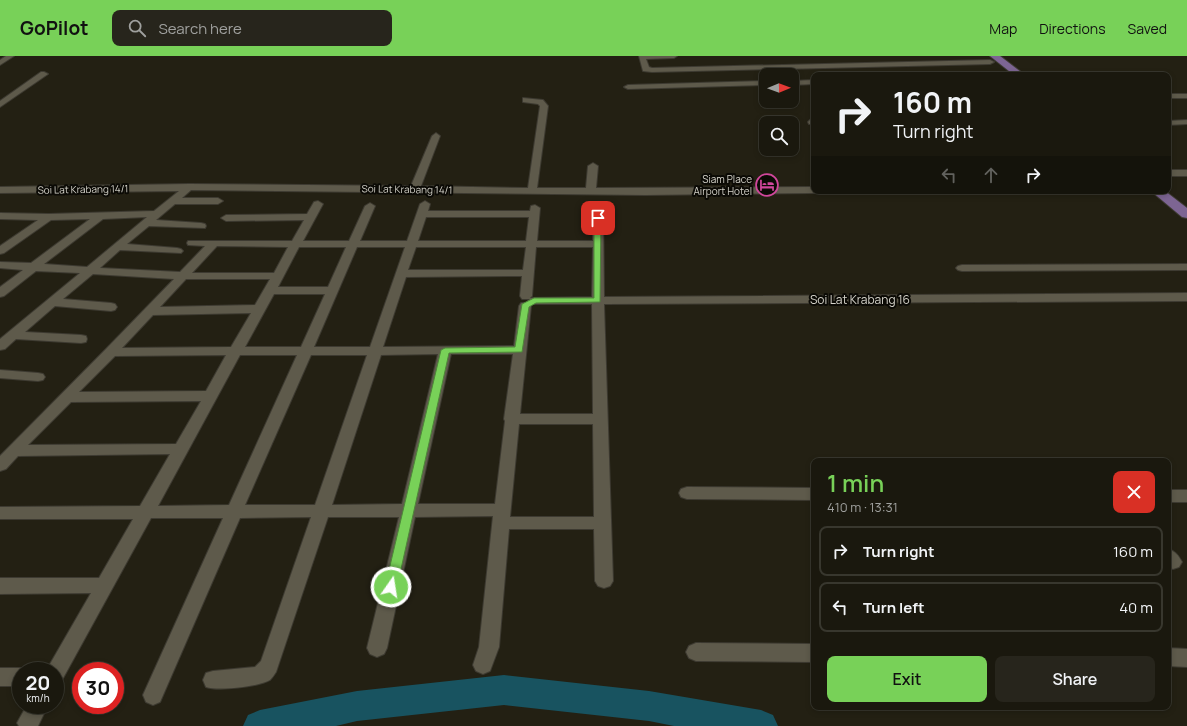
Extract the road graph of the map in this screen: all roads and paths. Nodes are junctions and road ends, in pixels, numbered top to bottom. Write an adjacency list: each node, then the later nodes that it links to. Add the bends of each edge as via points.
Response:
1 (11, 56): 6 (street)
2 (642, 56): 3 (street); 5 (street, via 646,69 652,70)
3 (674, 56)
4 (982, 56): 5 (main road)
5 (992, 59): 7 (main road); 8 (main road)
6 (0, 63)
7 (1004, 72)
8 (1015, 72)
9 (44, 74): 17 (street)
10 (811, 82): 12 (street)
11 (759, 83): 13 (street)
12 (799, 83)
13 (628, 87)
14 (1171, 96): 15 (street)
15 (1187, 96)
16 (526, 100): 33 (street, via 540,102 544,106)
17 (0, 105)
18 (1171, 119): 19 (street)
19 (1187, 119)
20 (1171, 122): 21 (street)
21 (1187, 122)
22 (436, 136): 30 (street)
23 (593, 166): 34 (street)
24 (1171, 173): 25 (street)
25 (1187, 173)
26 (1171, 179): 27 (street)
27 (1187, 179)
28 (189, 187): 30 (street, Soi Lat Krabang 14/1); 31 (street, Soi Lat Krabang 14/1); 37 (street)
29 (1171, 188): 36 (main road)
30 (415, 189): 33 (street, Soi Lat Krabang 14/1)
31 (0, 190)
32 (811, 190): 34 (street, Soi Lat Krabang 14/1)
33 (532, 191): 34 (street, Soi Lat Krabang 14/1)
34 (591, 191)
35 (1161, 194): 43 (main road)
36 (1187, 200)
37 (172, 201): 38 (street); 42 (street)
38 (218, 201)
39 (318, 204): 47 (street)
40 (370, 206): 54 (street)
41 (598, 206): 57 (street)
42 (157, 214): 45 (street); 49 (street)
43 (1187, 214)
44 (0, 216): 46 (street)
45 (100, 216): 46 (street); 62 (street)
46 (49, 217): 59 (street)
47 (310, 217): 48 (street); 53 (street)
48 (226, 218)
49 (147, 223): 50 (street); 58 (street)
50 (201, 226)
51 (192, 243): 52 (street)
52 (214, 243): 53 (street); 68 (street)
53 (295, 244): 54 (street); 69 (street)
54 (353, 244): 55 (street); 71 (street)
55 (411, 244): 56 (street); 56 (street, via 423,209 534,211); 67 (street)
56 (531, 244): 57 (street); 66 (street)
57 (598, 244): 74 (street)
58 (117, 247): 60 (street); 65 (street)
59 (0, 251)
60 (176, 251)
61 (0, 265): 62 (street)
62 (33, 267): 65 (street); 72 (street)
63 (1187, 267): 64 (street)
64 (962, 268)
65 (88, 270): 68 (street); 76 (street)
66 (528, 273): 67 (street); 75 (street)
67 (401, 274): 86 (street)
68 (182, 276): 69 (street); 79 (street)
69 (277, 276): 70 (street)
70 (270, 290): 71 (street); 78 (street)
71 (332, 291): 85 (street)
72 (0, 293)
73 (1187, 297): 74 (street, Soi Lat Krabang 16)
74 (598, 300): 75 (street, Soi Lat Krabang 16); 94 (street)
75 (528, 301): 84 (street)
76 (51, 302): 77 (street); 80 (street)
77 (111, 307)
78 (259, 309): 79 (street); 88 (street)
79 (150, 311): 87 (street)
80 (13, 335): 81 (street); 82 (street)
81 (81, 339)
82 (0, 346)
83 (445, 350): 84 (street); 86 (street); 103 (street)
84 (519, 350): 93 (street)
85 (306, 351): 86 (street); 88 (street); 105 (street)
86 (376, 351): 102 (street)
87 (111, 352): 88 (street); 92 (street)
88 (235, 352): 91 (street)
89 (0, 374): 90 (street)
90 (38, 377)
91 (210, 396): 92 (street); 95 (street)
92 (67, 397): 96 (street)
93 (512, 419): 94 (street); 107 (street)
94 (601, 419): 108 (street)
95 (181, 450): 96 (street); 104 (street)
96 (14, 451): 97 (street)
97 (0, 465)
98 (687, 493): 99 (street)
99 (811, 494)
100 (1171, 496): 101 (street)
101 (1187, 496)
102 (321, 511): 103 (street); 105 (street); 121 (street, via 269,666 263,673 255,676)
103 (408, 511): 107 (street); 112 (street)
104 (146, 512): 105 (street); 106 (street); 110 (street)
105 (234, 512): 122 (street)
106 (0, 513)
107 (501, 517): 108 (street); 118 (street, via 489,647)
108 (603, 523): 109 (street)
109 (604, 581)
110 (105, 585): 111 (street); 117 (street)
111 (0, 586)
112 (377, 648)
113 (696, 652): 114 (street)
114 (811, 653)
115 (1171, 657): 116 (street)
116 (1187, 658)
117 (62, 662)
118 (483, 665)
119 (0, 677): 120 (street)
120 (12, 677)
121 (213, 680)
122 (153, 695)
123 (33, 714): 124 (street)
124 (28, 723)

